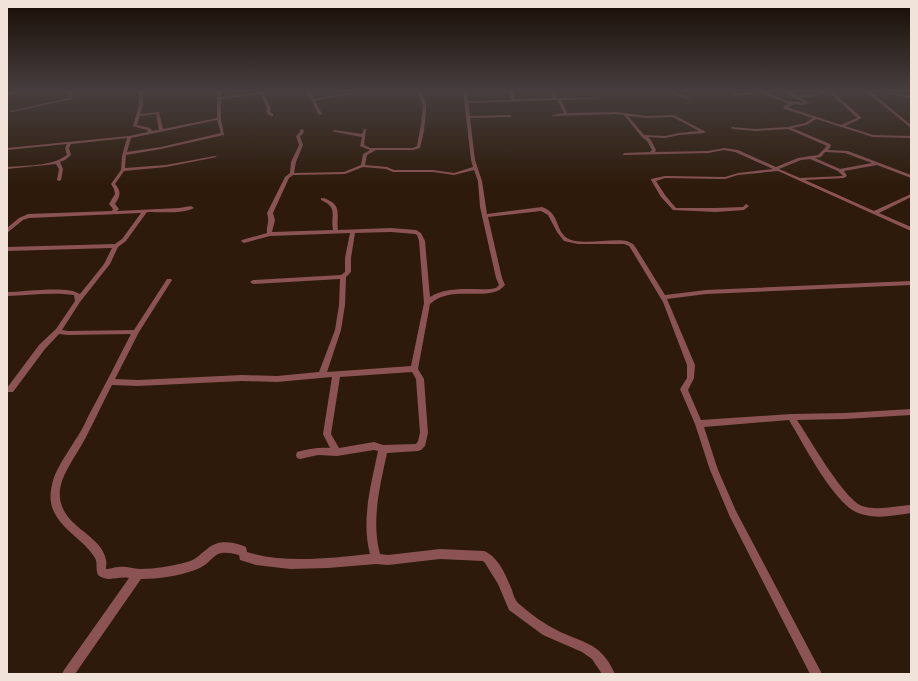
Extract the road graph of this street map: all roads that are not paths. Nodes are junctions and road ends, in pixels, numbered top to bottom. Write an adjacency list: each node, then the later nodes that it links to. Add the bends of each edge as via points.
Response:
1 (137, 122): 19 (street, via 136,126)
2 (160, 122): 17 (street)
3 (206, 122): 17 (street)
4 (220, 122): 29 (street, via 223,134)
5 (423, 122): 26 (street, via 419,147)
6 (469, 122): 37 (street)
7 (631, 122): 21 (street)
8 (685, 122): 21 (street, via 704,132 666,137)
9 (810, 122): 14 (street)
10 (825, 122): 12 (street)
11 (851, 122): 12 (street)
12 (841, 126): 23 (street, via 877,137)
13 (733, 128): 14 (street)
14 (788, 128): 27 (street, via 826,142 829,146)
15 (302, 130): 41 (street, via 298,136 301,145 292,163)
16 (365, 130): 20 (street)
17 (161, 131): 19 (street)
18 (335, 131): 20 (street)
19 (151, 133): 22 (street)
20 (364, 136): 26 (street, via 363,147)
21 (643, 136): 28 (street, via 649,140 654,150)
22 (130, 137): 24 (street); 29 (street)
23 (911, 137)
24 (70, 142): 25 (street); 33 (street, via 67,145 69,155)
25 (7, 149)
26 (378, 149): 35 (street, via 365,154)
27 (825, 151): 32 (street); 34 (street, via 846,152)
28 (651, 153): 30 (street); 39 (street, via 730,150)
29 (125, 154): 38 (street)
30 (625, 154)
31 (215, 156): 38 (street, via 166,166)
32 (812, 158): 39 (street, via 800,159); 40 (street)
33 (51, 163): 36 (street); 44 (street, via 58,163 61,170)
34 (877, 164): 40 (street); 42 (street)
35 (363, 166): 37 (street, via 393,171 454,174); 41 (street, via 345,173)
36 (7, 168)
37 (476, 168): 52 (street)
38 (122, 170): 50 (street, via 113,184 119,192 112,204 116,209)
39 (777, 170): 43 (street); 47 (street, via 724,178 665,177 652,180 675,210 732,210)
40 (840, 170): 43 (street, via 845,176)
41 (292, 174): 57 (street, via 287,177 270,213)
42 (911, 177)
43 (797, 179): 51 (street)
44 (59, 180)
45 (911, 195): 51 (street)
46 (323, 199): 56 (street, via 335,207)
47 (746, 206)
48 (191, 208): 49 (street)
49 (146, 211): 50 (street); 59 (street, via 124,240)
50 (114, 212): 54 (street, via 28,216 21,218)
51 (876, 212): 53 (street)
52 (486, 216): 67 (street, via 502,285 492,291); 68 (street, via 542,209 549,212 562,236 570,241 628,243 634,248)
53 (911, 229)
54 (7, 231)
55 (353, 231): 56 (street); 61 (street, via 348,272); 65 (street, via 405,230 419,234 422,240)
56 (336, 232): 57 (street)
57 (270, 234): 58 (street)
58 (244, 241)
59 (116, 246): 60 (street); 69 (street, via 107,264)
60 (7, 249)
61 (343, 277): 63 (street); 75 (street, via 338,330)
62 (169, 280): 72 (street)
63 (253, 282)
64 (911, 283): 68 (street, via 706,292)
65 (425, 289): 67 (street); 70 (street)
66 (7, 294): 69 (street, via 72,293 77,294)
67 (437, 295): 70 (street)
68 (663, 297): 80 (street, via 691,365 692,374 689,384 684,389)
69 (78, 301): 71 (street)
70 (427, 303): 73 (street)
71 (58, 331): 72 (street); 77 (street, via 42,347)
72 (136, 332): 76 (street)
73 (414, 369): 74 (street); 81 (street, via 420,379 424,433 422,443 418,447)
74 (336, 374): 75 (street); 82 (street, via 327,434)
75 (322, 375): 76 (street, via 277,379)
76 (110, 382): 86 (street, via 86,432 60,474 55,498 66,523 96,550 101,560 102,572)
77 (10, 390)
78 (911, 412): 79 (street)
79 (791, 416): 80 (street); 84 (street, via 836,486 856,508 869,512)
80 (699, 424): 89 (street, via 714,470 733,514)
81 (383, 449): 82 (street, via 374,446); 85 (street, via 375,488 371,540)
82 (337, 452): 83 (street, via 318,451)
83 (300, 455)
84 (911, 510)
85 (376, 559): 86 (street, via 346,563 281,563 251,559 244,556 242,551 223,546 211,551 196,565); 88 (street, via 440,554 484,556 502,580 513,606 547,631 596,655)
86 (138, 574): 87 (street)
87 (68, 674)
88 (609, 674)
89 (816, 674)

